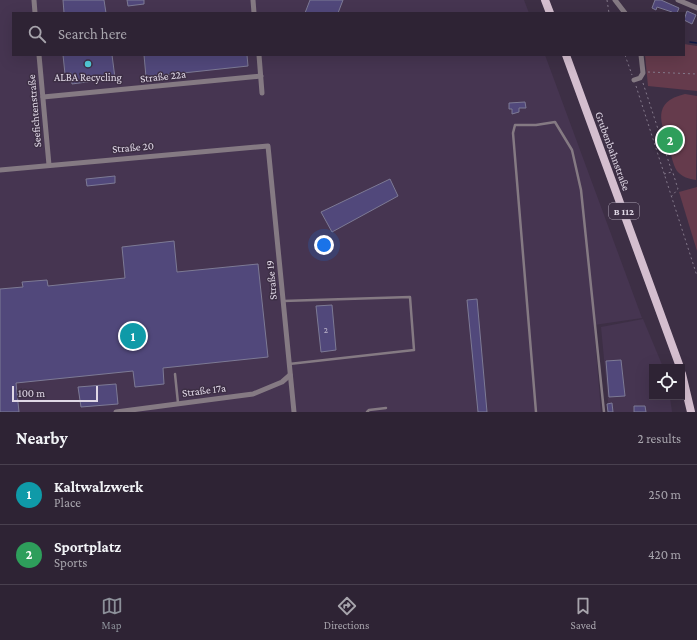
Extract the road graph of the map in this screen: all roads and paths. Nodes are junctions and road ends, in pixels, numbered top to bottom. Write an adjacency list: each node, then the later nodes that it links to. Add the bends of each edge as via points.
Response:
1 (34, 0): 8 (street)
2 (253, 0): 9 (street)
3 (545, 0): 10 (main road)
4 (607, 0): 11 (path)
5 (615, 0): 12 (street)
6 (678, 0): 7 (street)
7 (697, 8)
8 (35, 12)
9 (254, 12)
10 (550, 12)
11 (609, 12)
12 (623, 12)
13 (39, 56): 24 (street, Seefichtenstraße)
14 (259, 56): 20 (street)
15 (566, 56): 34 (main road, Grubenbahnstraße / B 112)
16 (625, 56): 22 (path)
17 (641, 56): 18 (street)
18 (643, 72): 19 (path); 21 (street)
19 (697, 74)
20 (261, 76): 23 (street); 24 (street, Straße 22a)
21 (640, 78): 22 (street); 28 (path)
22 (634, 80): 29 (path)
23 (262, 92)
24 (43, 97): 26 (street, Seefichtenstraße)
25 (268, 146): 26 (street, Straße 20); 32 (street, Straße 19)
26 (49, 165): 27 (street, Straße 20)
27 (0, 170)
28 (672, 172): 29 (path); 30 (path, via 678,189)
29 (664, 175): 30 (path)
30 (671, 197): 31 (path)
31 (697, 276)
32 (283, 301): 33 (street, Straße 19); 33 (lane, via 410,297 414,350)
33 (289, 364): 36 (street, Straße 19)
34 (679, 364)
35 (175, 374): 38 (lane)
36 (290, 375): 38 (street, Straße 17a, via 282,382 253,394); 41 (street, Straße 19)
37 (685, 387): 45 (main road)
38 (178, 403): 40 (street, Straße 17a)
39 (386, 408): 42 (lane)
40 (116, 412)
41 (294, 412)
42 (366, 412)
43 (536, 412): 44 (lane, via 513,133 515,125 555,122 572,150 581,190)
44 (604, 412)
45 (691, 412)

